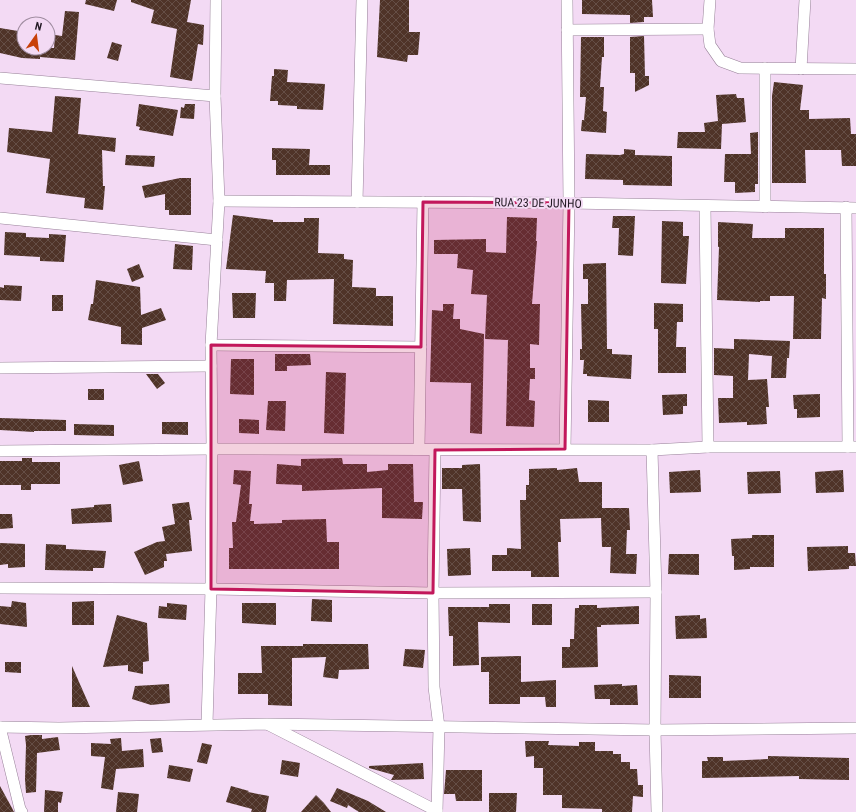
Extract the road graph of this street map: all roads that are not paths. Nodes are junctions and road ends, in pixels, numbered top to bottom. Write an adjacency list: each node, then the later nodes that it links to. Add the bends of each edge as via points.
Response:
1 (216, 0): 12 (street)
2 (362, 0): 14 (street)
3 (567, 0): 7 (street)
4 (710, 0): 6 (street)
5 (805, 0): 10 (street)
6 (708, 29): 7 (street); 8 (street, via 710,45 721,61 740,68)
7 (567, 30): 16 (street)
8 (765, 68): 10 (street); 18 (street)
9 (856, 68): 10 (street)
10 (801, 69)
11 (0, 78): 12 (street)
12 (215, 96): 13 (street)
13 (219, 201): 14 (street, RUA 23 DE JUNHO); 21 (street)
14 (357, 202): 15 (street, RUA 23 DE JUNHO)
15 (423, 202): 16 (street, RUA 23 DE JUNHO); 23 (street)
16 (569, 203): 17 (street, RUA 23 DE JUNHO); 30 (street)
17 (705, 206): 18 (street, RUA 23 DE JUNHO); 26 (street)
18 (764, 207): 19 (street, RUA 23 DE JUNHO)
19 (851, 208): 27 (street)
20 (0, 218): 21 (street)
21 (217, 240): 22 (street)
22 (211, 344): 23 (street); 24 (street)
23 (421, 347): 29 (street)
24 (211, 366): 25 (street); 28 (street)
25 (0, 368)
26 (708, 447): 27 (street); 32 (street)
27 (852, 447)
28 (212, 449): 29 (street); 33 (street); 35 (street)
29 (419, 449): 31 (street)
30 (565, 449): 31 (street); 32 (street)
31 (435, 450): 37 (street)
32 (652, 450): 36 (street)
33 (0, 451)
34 (0, 588): 35 (street)
35 (211, 589): 37 (street); 38 (street)
36 (656, 592): 37 (street); 43 (street)
37 (433, 593): 41 (street, via 434,687)
38 (207, 724): 39 (street); 40 (street)
39 (267, 724): 41 (street); 44 (street)
40 (0, 727): 45 (street)
41 (439, 727): 43 (street); 44 (street)
42 (856, 728): 43 (street)
43 (655, 730): 46 (street)
44 (437, 811)
45 (22, 812)
46 (657, 812)

